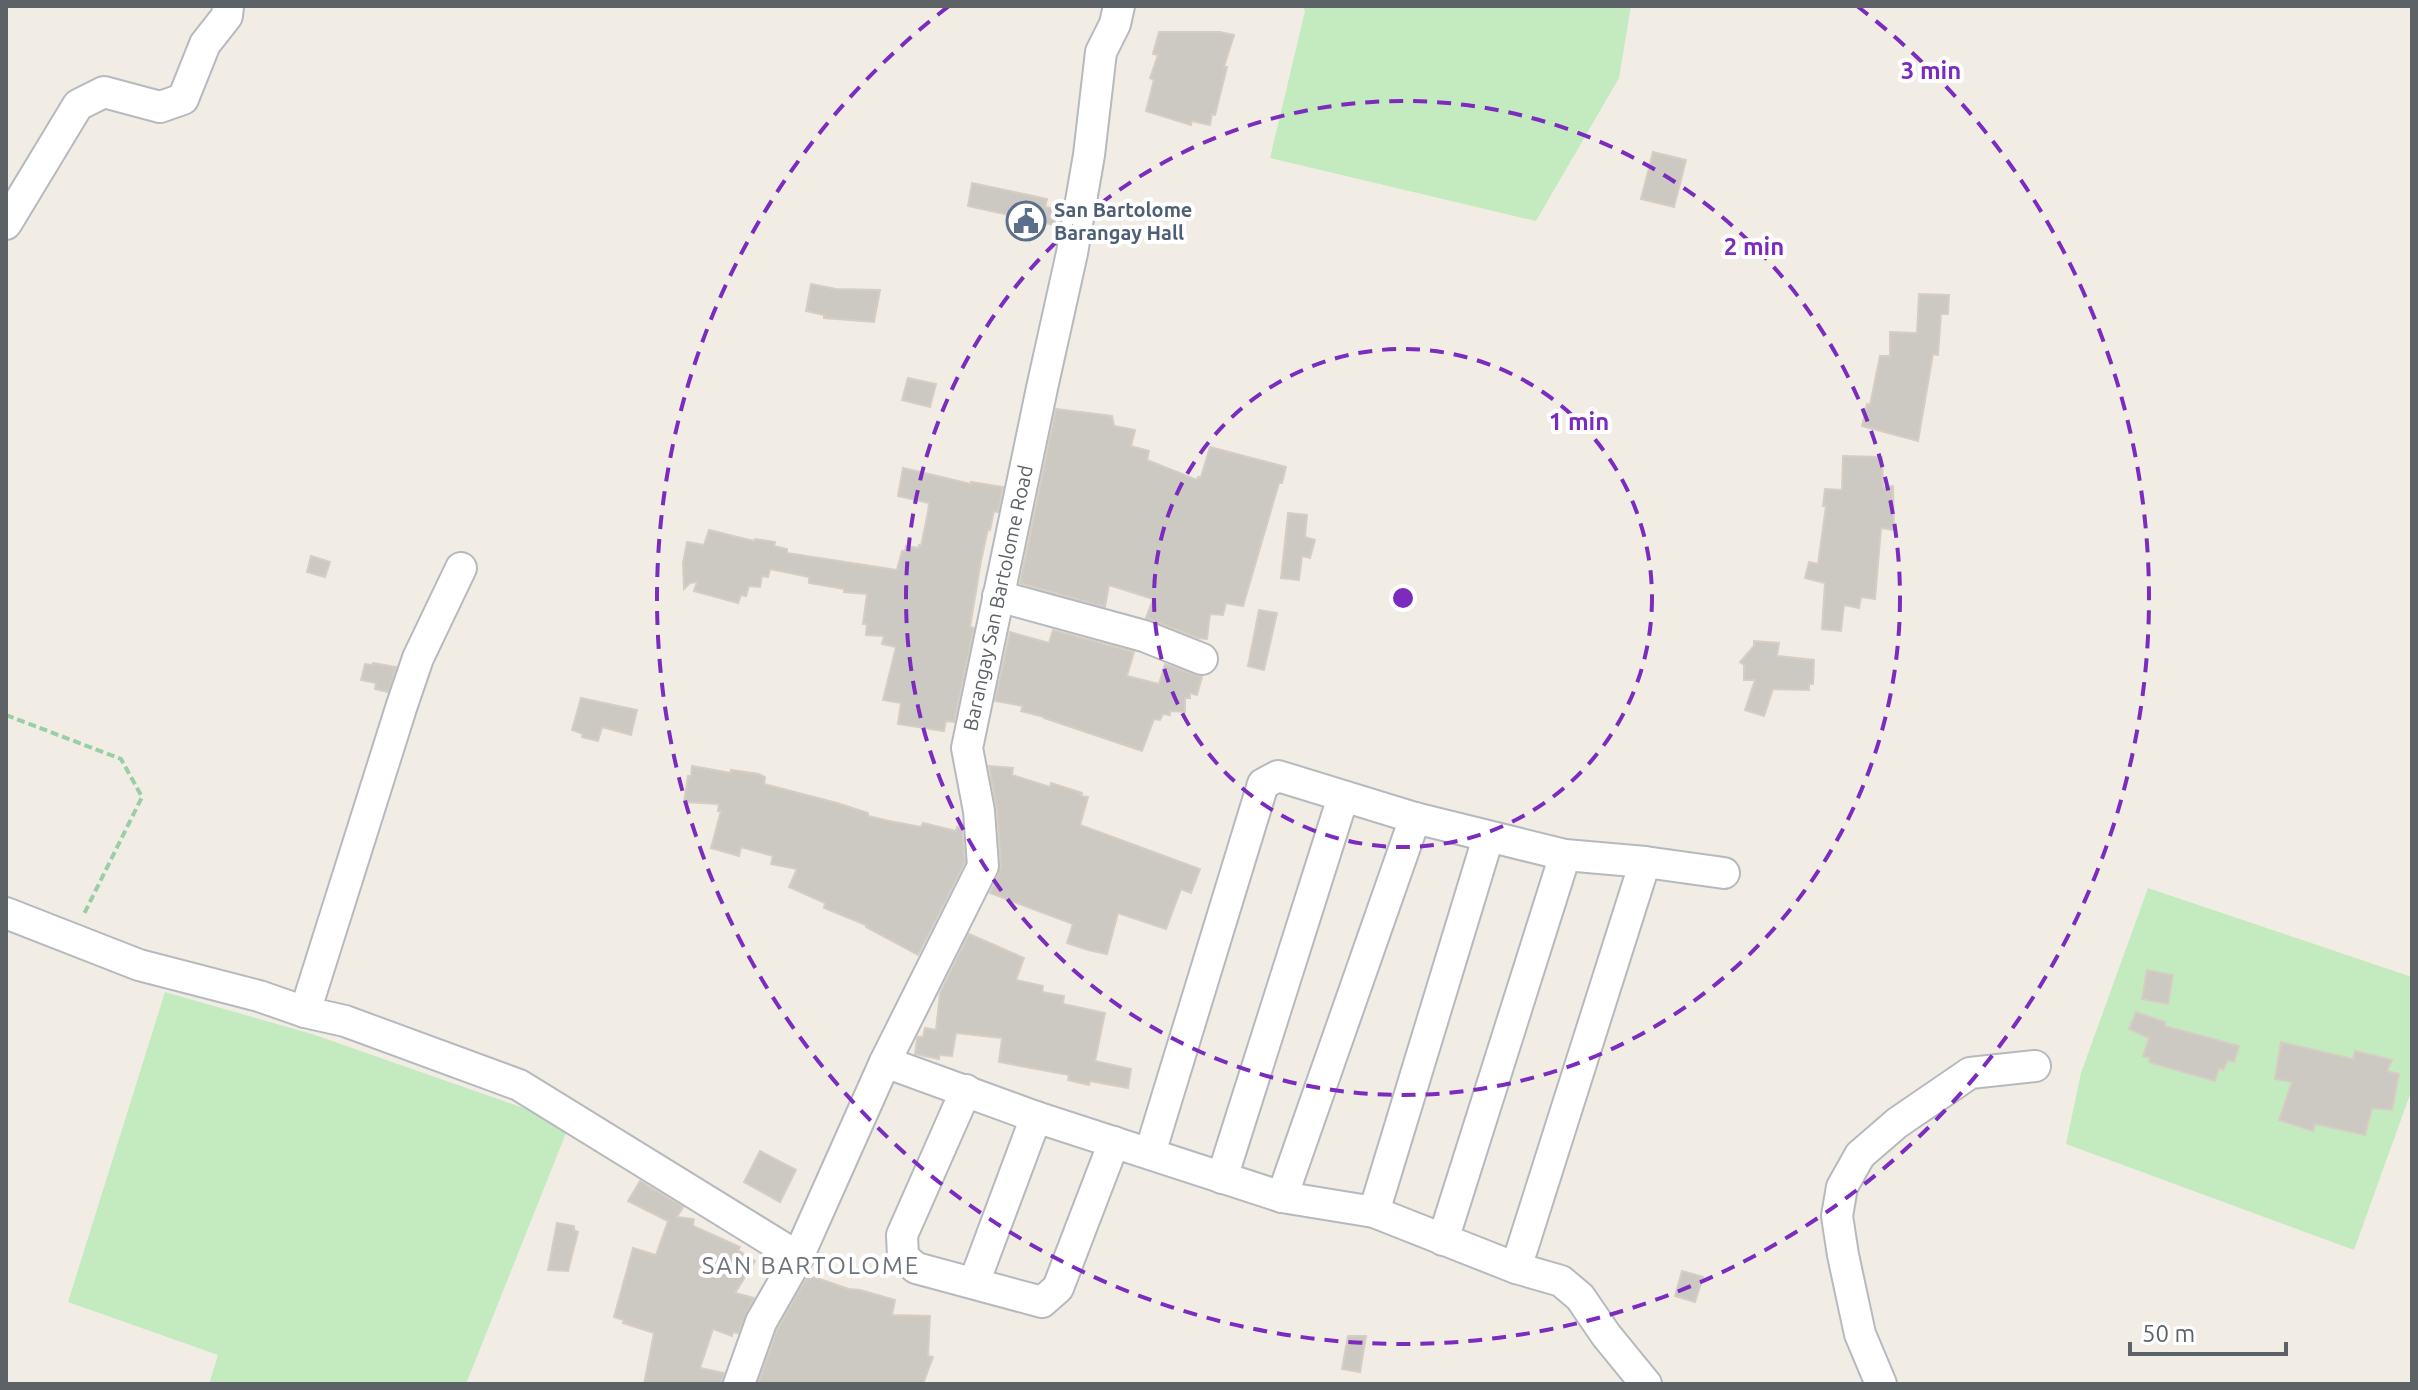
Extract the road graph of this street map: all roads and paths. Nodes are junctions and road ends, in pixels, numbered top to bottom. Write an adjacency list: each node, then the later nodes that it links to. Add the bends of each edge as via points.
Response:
1 (228, 6): 3 (street, via 227,16 205,44 183,99 160,107 104,92 78,105)
2 (1119, 6): 5 (street, Barangay San Bartolome Road, via 1101,52 1072,253)
3 (6, 224)
4 (461, 568): 16 (street, via 418,658)
5 (998, 596): 6 (street, via 1144,636); 17 (street, Barangay San Bartolome Road, via 967,748 983,866)
6 (1202, 659)
7 (6, 715): 15 (path, via 121,759 142,797)
8 (1343, 797): 9 (street); 22 (street, via 1278,776 1263,784); 23 (street)
9 (1415, 818): 10 (street); 24 (street)
10 (1488, 838): 11 (street); 25 (street)
11 (1565, 855): 12 (street); 26 (street)
12 (1645, 862): 13 (street); 28 (street)
13 (1724, 873)
14 (6, 913): 15 (street)
15 (71, 939): 16 (street, via 139,965)
16 (305, 1012): 27 (street, via 345,1021 519,1085)
17 (885, 1062): 19 (street); 27 (street, Barangay San Bartolome Road)
18 (2035, 1066): 32 (street, via 1970,1073 1860,1155 1842,1187 1837,1216 1843,1255 1860,1334)
19 (966, 1090): 20 (street); 29 (street, via 902,1235 903,1257 916,1268)
20 (1036, 1117): 21 (street); 29 (street)
21 (1114, 1142): 22 (street); 29 (street, via 1058,1288 1042,1302)
22 (1150, 1153): 23 (street)
23 (1222, 1178): 24 (street)
24 (1282, 1197): 25 (street)
25 (1374, 1212): 26 (street)
26 (1443, 1240): 28 (street)
27 (798, 1257): 30 (street, Barangay San Bartolome Road, via 761,1322)
28 (1516, 1268): 31 (street, via 1561,1281 1580,1297)
29 (974, 1283)
30 (739, 1384)
31 (1646, 1384)
32 (1881, 1384)

